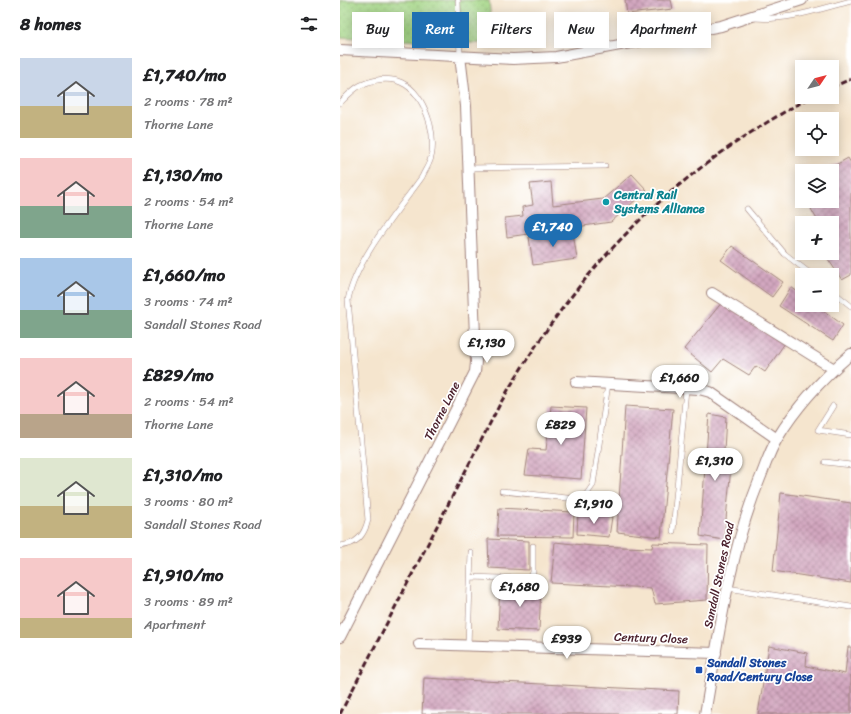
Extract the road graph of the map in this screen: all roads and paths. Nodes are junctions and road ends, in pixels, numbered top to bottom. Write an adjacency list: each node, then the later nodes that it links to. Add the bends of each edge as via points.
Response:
1 (458, 0): 6 (lane)
2 (802, 0): 4 (street)
3 (851, 1): 4 (lane, via 771,19)
4 (748, 18): 6 (street, via 721,26 556,57 512,59)
5 (340, 50): 6 (street)
6 (460, 56): 9 (street, Thorne Lane)
7 (340, 103): 27 (lane, via 360,86 382,79 396,80 414,89 420,98 427,112 432,144 430,162 365,258 351,284 348,300 368,520 365,532 357,541)
8 (605, 166): 9 (lane)
9 (469, 168): 33 (street, Thorne Lane, via 475,372)
10 (747, 210): 11 (lane, via 785,254)
11 (803, 268)
12 (712, 293): 16 (street)
13 (839, 296): 14 (lane)
14 (850, 303)
15 (851, 354): 16 (street, Sandall Stones Road)
16 (834, 369): 22 (street, Sandall Stones Road, via 816,387)
17 (576, 382): 18 (street)
18 (608, 384): 19 (street); 25 (lane, via 593,485 586,495 576,499)
19 (686, 389): 22 (street, via 710,392); 26 (lane)
20 (833, 406): 21 (lane, via 818,430)
21 (851, 435)
22 (777, 439): 31 (street, Sandall Stones Road, via 745,516)
23 (825, 462): 24 (lane)
24 (851, 465)
25 (502, 491)
26 (673, 531)
27 (340, 546)
28 (533, 546): 30 (lane, via 531,577)
29 (471, 552): 30 (lane)
30 (471, 577): 35 (lane)
31 (727, 588): 32 (lane); 36 (street, Sandall Stones Road)
32 (851, 607)
33 (340, 637)
34 (418, 644): 35 (street, Century Close)
35 (468, 646): 36 (street, Century Close)
36 (716, 653): 37 (street, Sandall Stones Road)
37 (705, 714)

